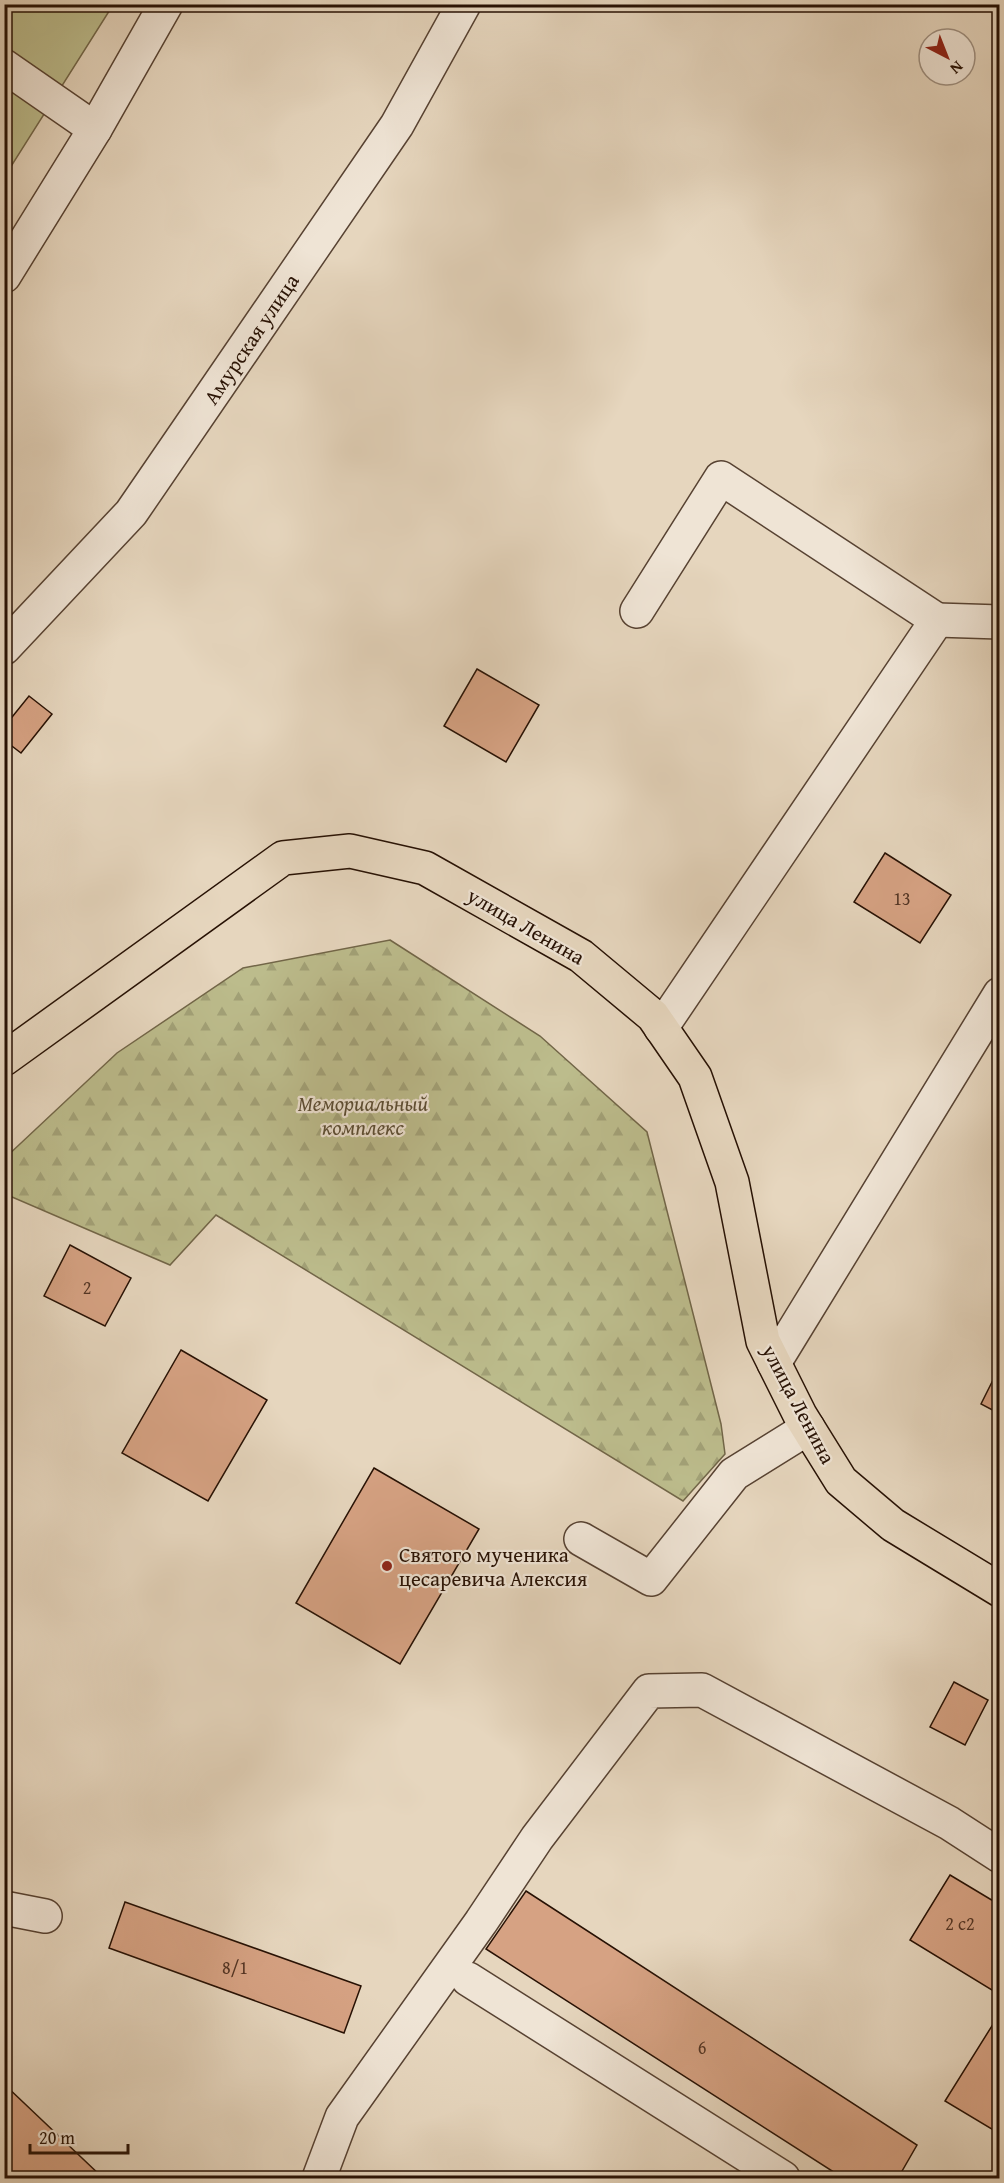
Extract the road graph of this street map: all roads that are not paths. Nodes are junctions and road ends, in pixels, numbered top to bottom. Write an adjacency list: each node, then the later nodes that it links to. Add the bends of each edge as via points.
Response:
1 (166, 4): 4 (street)
2 (464, 4): 9 (street, Амурская улица, via 397,125 131,513)
3 (4, 66): 4 (street)
4 (95, 129): 5 (street)
5 (4, 276)
6 (637, 611): 7 (street, via 722,478)
7 (937, 620): 8 (street); 11 (street)
8 (999, 622)
9 (4, 648)
10 (999, 994): 13 (street)
11 (661, 1028): 12 (main road, улица Ленина, via 653,1016 571,950 425,868 350,851 283,858); 13 (main road, улица Ленина, via 695,1077 732,1182 763,1341)
12 (4, 1059)
13 (774, 1363): 14 (main road, улица Ленина)
14 (808, 1428): 15 (street, via 735,1474 651,1579); 16 (main road, улица Ленина, via 841,1481 893,1525)
15 (581, 1539)
16 (999, 1590)
17 (999, 1856): 21 (street, via 950,1823 702,1690 648,1691 537,1838 342,2117)
18 (4, 1908): 19 (street)
19 (45, 1916)
20 (468, 1979): 22 (street)
21 (319, 2178)
22 (783, 2178)

